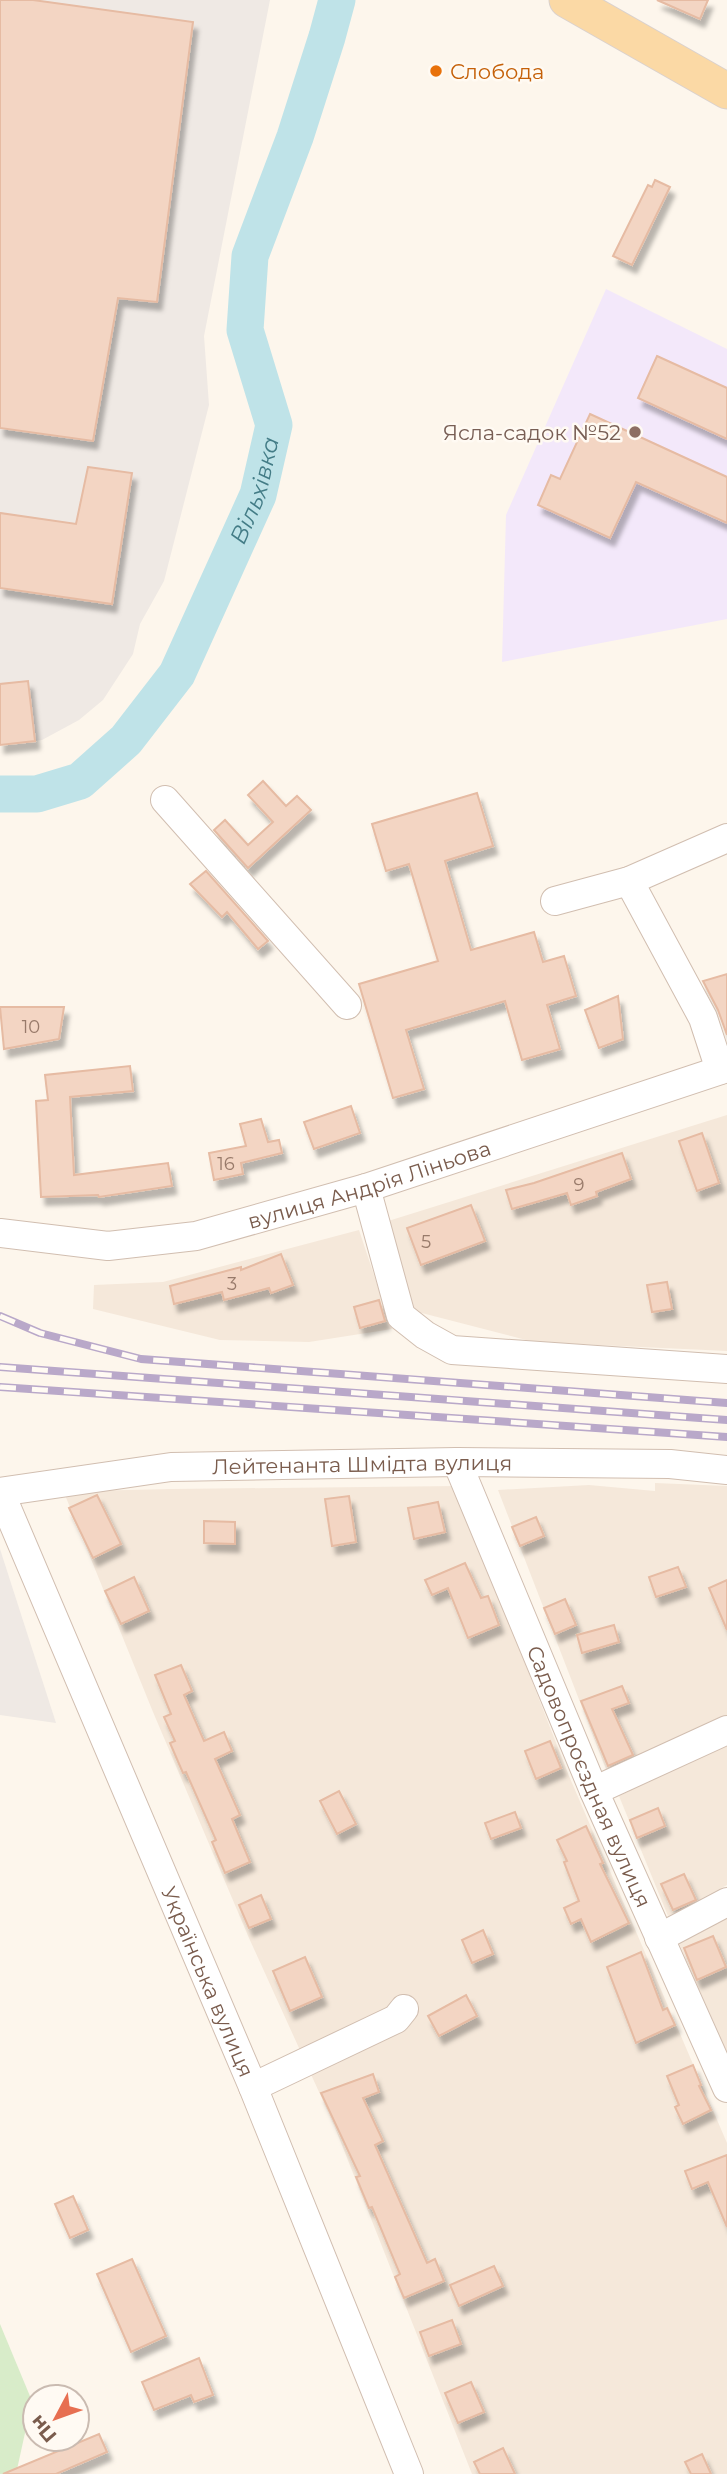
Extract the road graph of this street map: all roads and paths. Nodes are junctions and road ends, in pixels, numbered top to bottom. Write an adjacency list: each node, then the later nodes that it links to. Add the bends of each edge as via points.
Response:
1 (567, 0): 2 (main road)
2 (727, 90)
3 (164, 800): 7 (street)
4 (727, 838): 5 (street)
5 (629, 881): 6 (street); 8 (street, via 703,1018)
6 (555, 901)
7 (347, 1005)
8 (723, 1069): 9 (street, вулиця Андрія Ліньова)
9 (366, 1188): 10 (street, вулиця Андрія Ліньова, via 196,1236 108,1246); 11 (street, via 401,1316 452,1350)
10 (0, 1233)
11 (727, 1369)
12 (457, 1462): 13 (street, Лейтенанта Шмідта вулиця, via 670,1464); 14 (street, Лейтенанта Шмідта вулиця, via 171,1467); 16 (street, Садовопроєздная вулиця)
13 (727, 1470)
14 (0, 1492): 20 (street, Українська вулиця)
15 (727, 1730): 16 (street)
16 (594, 1791): 18 (street, Садовопроєздная вулиця)
17 (727, 1902): 18 (street)
18 (659, 1938): 21 (street, Садовопроєздная вулиця)
19 (404, 2009): 20 (street, via 396,2020)
20 (253, 2087): 22 (street, Українська вулиця)
21 (727, 2088)
22 (409, 2474)

